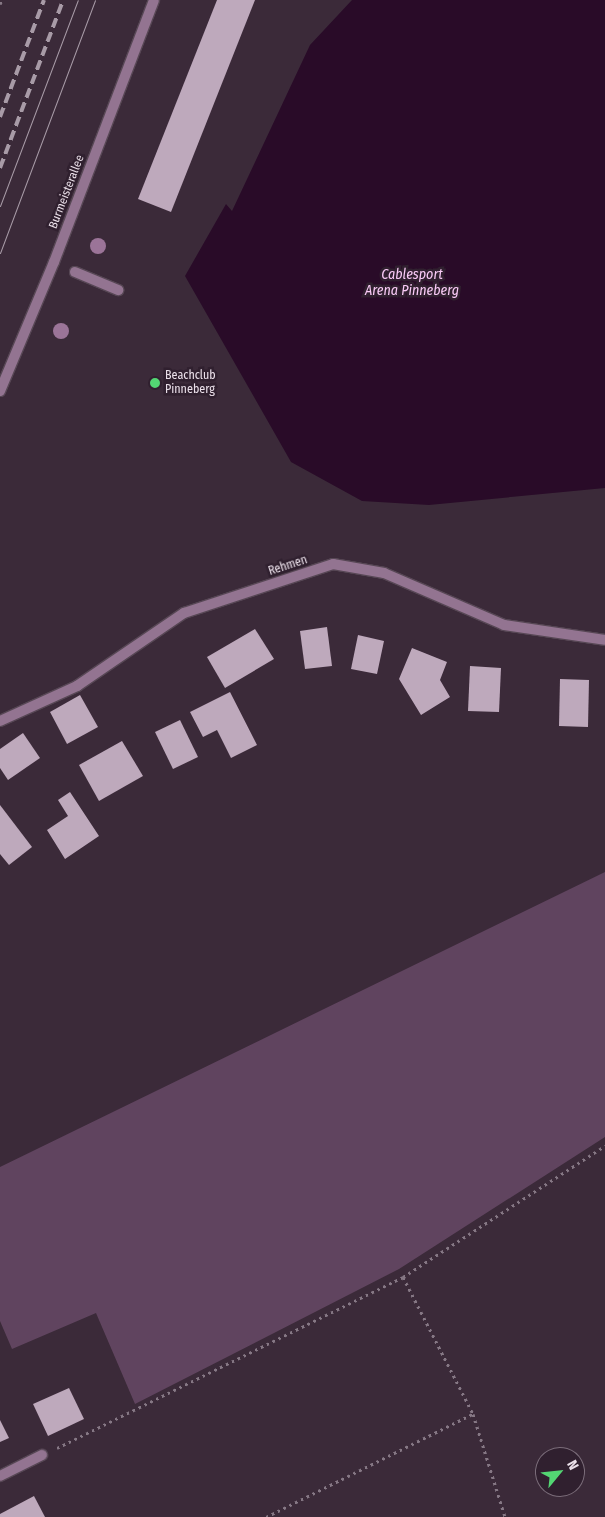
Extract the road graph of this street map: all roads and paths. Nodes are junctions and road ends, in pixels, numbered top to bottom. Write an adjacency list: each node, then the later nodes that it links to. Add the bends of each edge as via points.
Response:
1 (2, 0): 3 (path)
2 (154, 0): 6 (street, Burmeisterallee, via 54,262)
3 (0, 4)
4 (75, 272): 5 (street)
5 (118, 290)
6 (0, 391)
7 (605, 640): 8 (street, Rehmen, via 504,625 384,573 333,564 184,613 77,686)
8 (0, 721)
9 (605, 1146): 10 (path)
10 (403, 1277): 11 (path); 12 (path)
11 (473, 1414): 14 (path); 15 (path)
12 (42, 1455): 13 (street)
13 (0, 1476)
14 (266, 1517)
15 (505, 1517)

